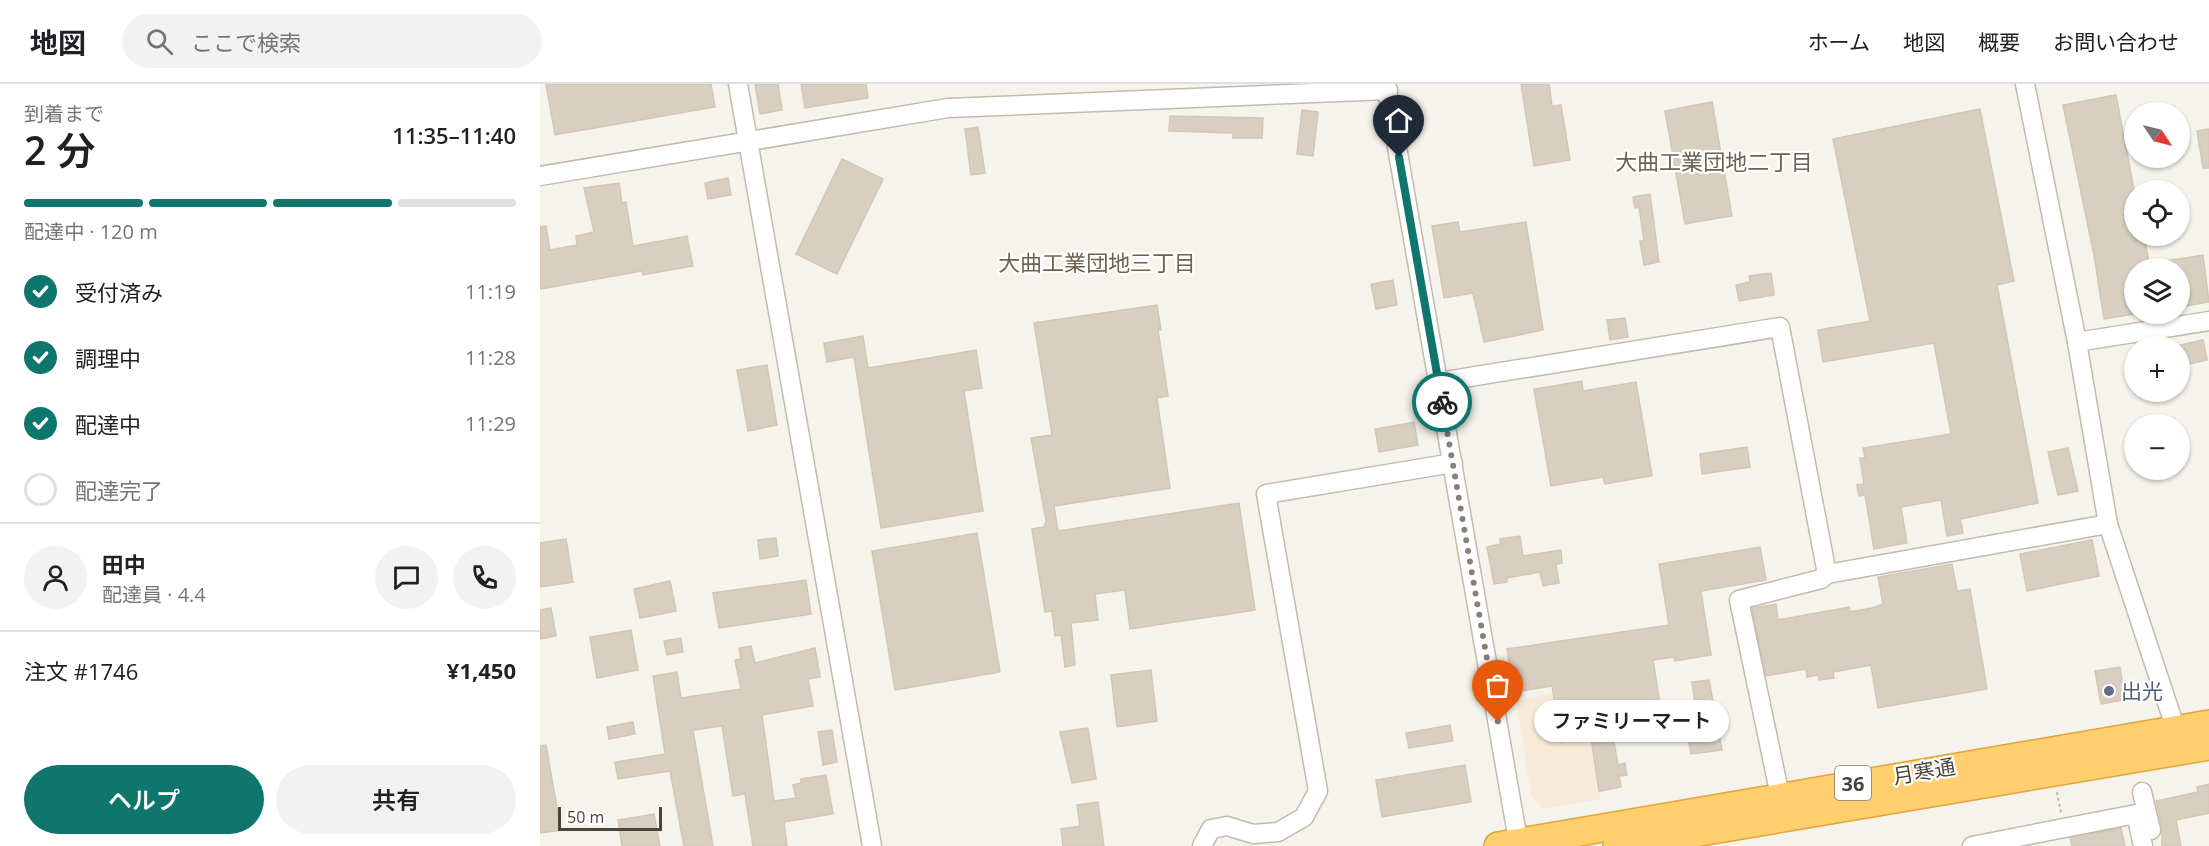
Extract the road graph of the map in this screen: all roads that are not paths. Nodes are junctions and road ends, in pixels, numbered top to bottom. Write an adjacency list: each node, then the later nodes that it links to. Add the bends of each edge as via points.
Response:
1 (738, 84): 4 (street)
2 (2025, 84): 7 (street)
3 (1387, 87): 4 (street, via 948,108); 8 (street)
4 (748, 140): 5 (street); 20 (street)
5 (540, 176)
6 (2209, 321): 7 (street)
7 (2077, 342): 10 (street)
8 (1439, 382): 9 (street); 11 (street, via 1780,327)
9 (1453, 464): 19 (street); 21 (street, via 1266,494 1318,791 1304,817 1278,832 1253,834 1227,826 1211,829)
10 (2108, 524): 11 (street); 13 (street)
11 (1827, 574): 16 (street, via 1821,579 1739,600)
12 (2209, 724): 13 (highway, 月寒通 / 36)
13 (2179, 740): 14 (highway, 月寒通 / 36); 16 (highway, 月寒通 / 36); 18 (highway, 月寒通 / 36, via 2053,772)
14 (2209, 746)
15 (2142, 792): 24 (street)
16 (1780, 796): 18 (highway, 月寒通 / 36)
17 (2058, 834): 22 (street); 23 (street, via 2136,814)
18 (1624, 840): 19 (highway, 月寒通 / 36)
19 (1512, 845)
20 (872, 846)
21 (1202, 846)
22 (1973, 846)
23 (2143, 846)
24 (2155, 846)

